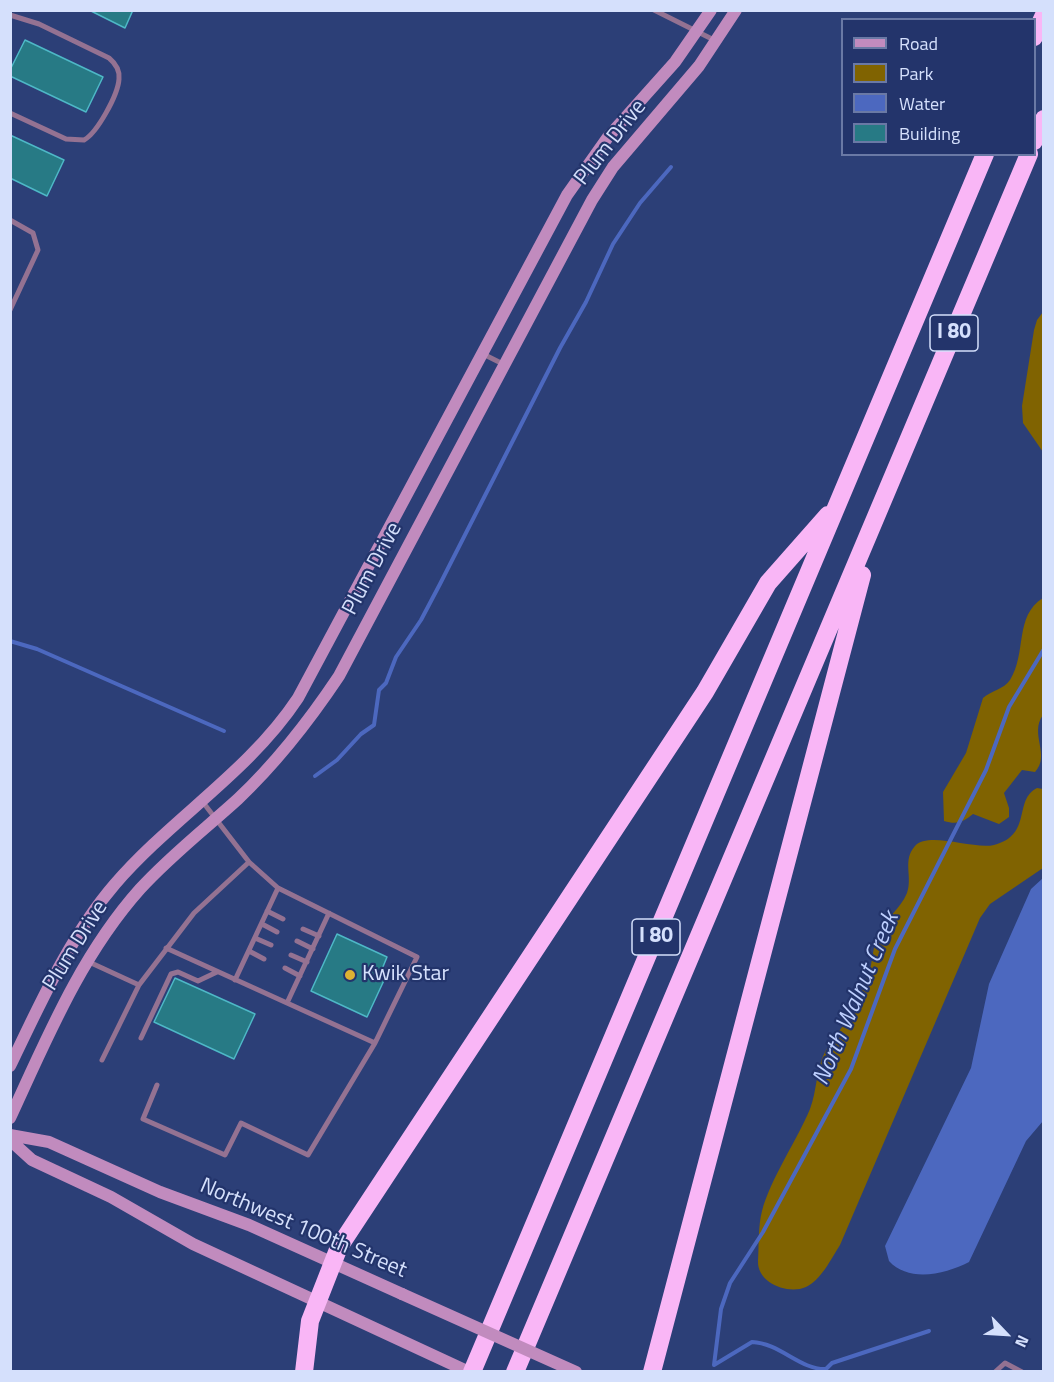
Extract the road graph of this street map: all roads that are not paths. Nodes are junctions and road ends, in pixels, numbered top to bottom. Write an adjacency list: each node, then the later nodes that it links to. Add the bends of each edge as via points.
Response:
1 (711, 10): 6 (street, Plum Drive)
2 (736, 10): 8 (street, Plum Drive)
3 (658, 11): 6 (lane)
4 (10, 15): 9 (lane, via 39,24 109,58 119,79 98,128 84,141 66,140)
5 (1044, 15): 7 (highway)
6 (698, 32): 8 (lane); 16 (street, Plum Drive, via 628,112 584,171 548,228)
7 (1036, 35)
8 (716, 41): 17 (street, Plum Drive, via 671,102 613,166)
9 (10, 113)
10 (1044, 119): 11 (highway)
11 (1036, 139)
12 (985, 156): 18 (highway, I 80)
13 (1028, 156): 19 (highway, I 80)
14 (10, 220): 15 (lane, via 33,233 38,250)
15 (10, 310)
16 (483, 354): 17 (lane); 20 (street, Plum Drive, via 298,698 277,730)
17 (503, 364): 21 (street, Plum Drive, via 339,676 292,742)
18 (840, 503): 55 (highway, via 768,583 705,692 339,1247); 58 (highway, I 80)
19 (879, 511): 59 (highway, I 80); 61 (highway)
20 (202, 801): 21 (lane); 50 (street, Plum Drive, via 115,884 84,926)
21 (215, 819): 22 (lane); 39 (street, Plum Drive, via 141,888)
22 (249, 862): 23 (lane); 34 (lane, via 194,913)
23 (278, 888): 24 (lane); 25 (lane)
24 (267, 911): 26 (lane); 27 (lane)
25 (329, 913): 30 (lane); 48 (lane, via 417,957)
26 (283, 919)
27 (262, 924): 29 (lane); 31 (lane)
28 (303, 929): 30 (lane)
29 (277, 932)
30 (319, 936): 35 (lane)
31 (255, 938): 33 (lane); 36 (lane)
32 (297, 941): 35 (lane)
33 (271, 945)
34 (166, 948): 42 (lane); 45 (lane)
35 (313, 949): 40 (lane)
36 (249, 951): 38 (lane); 44 (lane)
37 (291, 955): 40 (lane)
38 (264, 959)
39 (87, 961): 45 (lane); 52 (street, Plum Drive)
40 (307, 962): 43 (lane)
41 (285, 968): 43 (lane)
42 (217, 972): 44 (lane); 47 (lane, via 198,981 178,972 171,974)
43 (300, 976): 46 (lane)
44 (236, 980): 46 (lane)
45 (140, 985): 49 (lane)
46 (287, 1003): 48 (lane)
47 (141, 1038)
48 (375, 1043): 51 (lane, via 308,1155 241,1124 225,1155 142,1119)
49 (102, 1060)
50 (10, 1066)
51 (157, 1085)
52 (10, 1118)
53 (10, 1135): 55 (street, Northwest 100th Street, via 49,1142)
54 (10, 1140): 56 (street, via 32,1160 111,1197 193,1244)
55 (333, 1263): 56 (highway); 60 (street, Northwest 100th Street, bridge)
56 (318, 1301): 57 (highway, via 310,1321); 58 (street)
57 (304, 1371)
58 (470, 1371)
59 (515, 1371)
60 (576, 1371)
61 (652, 1371)
62 (995, 1371): 63 (lane, via 1005,1364)
63 (1022, 1371)

